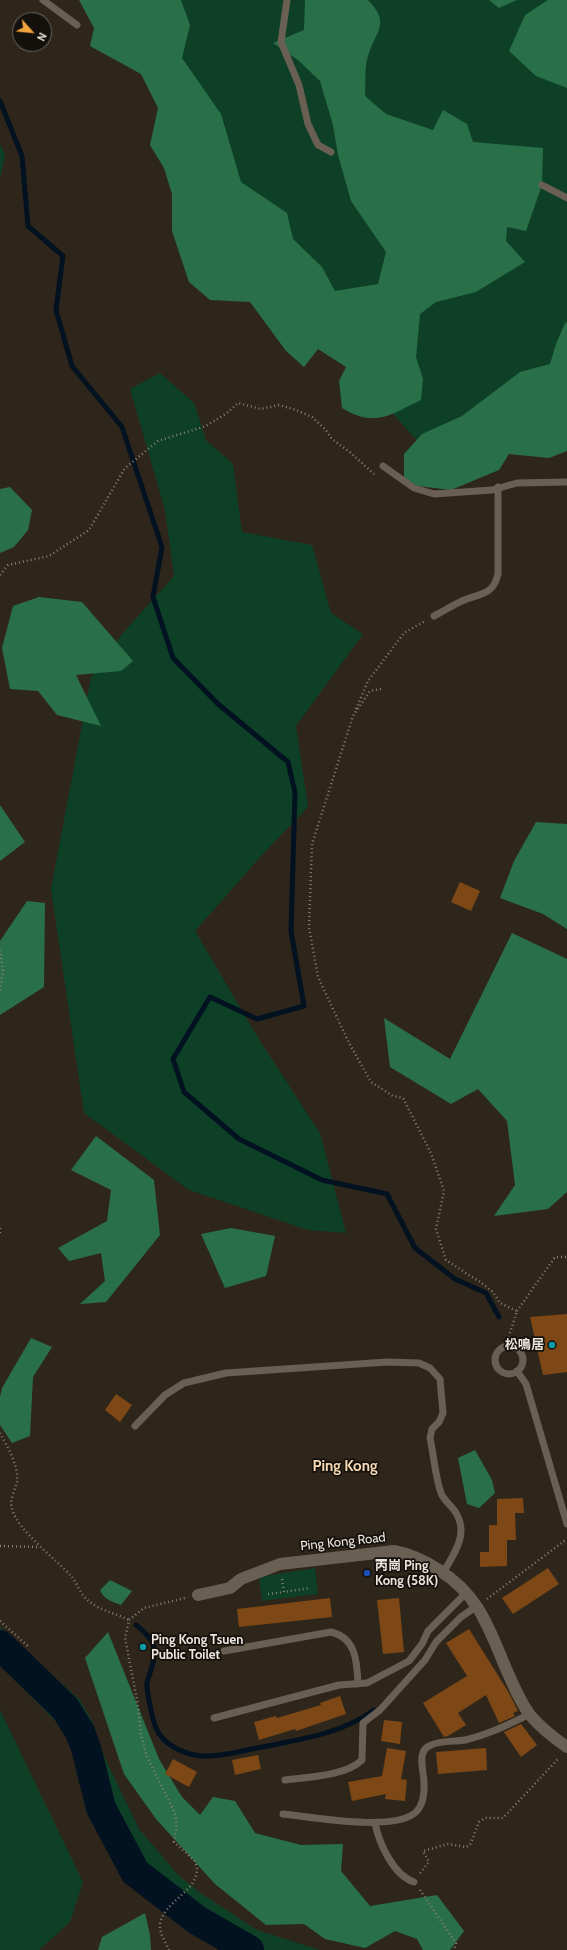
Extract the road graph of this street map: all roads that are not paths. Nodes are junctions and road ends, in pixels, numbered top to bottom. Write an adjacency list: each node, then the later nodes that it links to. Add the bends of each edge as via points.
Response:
1 (43, 0): 3 (lane)
2 (287, 0): 4 (lane, via 281,42 299,85 308,124 318,145)
3 (77, 25)
4 (331, 152)
5 (542, 185): 6 (lane)
6 (567, 198)
7 (383, 466): 9 (lane, via 414,488 434,494)
8 (567, 482): 9 (lane, via 517,483)
9 (498, 488): 10 (lane, via 496,582 487,592 463,600)
10 (434, 616)
11 (517, 1371): 13 (lane, via 526,1384)
12 (135, 1426): 14 (lane, via 165,1395 184,1384 226,1373 387,1362 419,1363 430,1368 440,1379 444,1413 432,1429 430,1438 442,1494 455,1511 461,1529 458,1549)
13 (567, 1524)
14 (443, 1572): 15 (street, Ping Kong Road); 16 (street, Ping Kong Road, via 410,1555 394,1551 280,1564 241,1579 230,1588)
15 (467, 1592): 17 (street, Ping Kong Road); 19 (lane, via 428,1631 409,1661 367,1683)
16 (198, 1595)
17 (477, 1606): 20 (street, Ping Kong Road, via 518,1696); 23 (lane, via 436,1642 425,1660 380,1710 363,1723 362,1760 356,1766 334,1773)
18 (224, 1650): 19 (lane, via 330,1632 347,1640 354,1652)
19 (358, 1684): 21 (lane, via 339,1685)
20 (530, 1714): 22 (street, Ping Kong Road); 25 (lane, via 490,1733 429,1746 423,1753 421,1762 423,1798 417,1812 402,1819)
21 (214, 1718)
22 (565, 1750)
23 (285, 1780)
24 (283, 1814): 25 (lane)
25 (375, 1823): 26 (lane, via 384,1851 405,1879)
26 (414, 1882)

